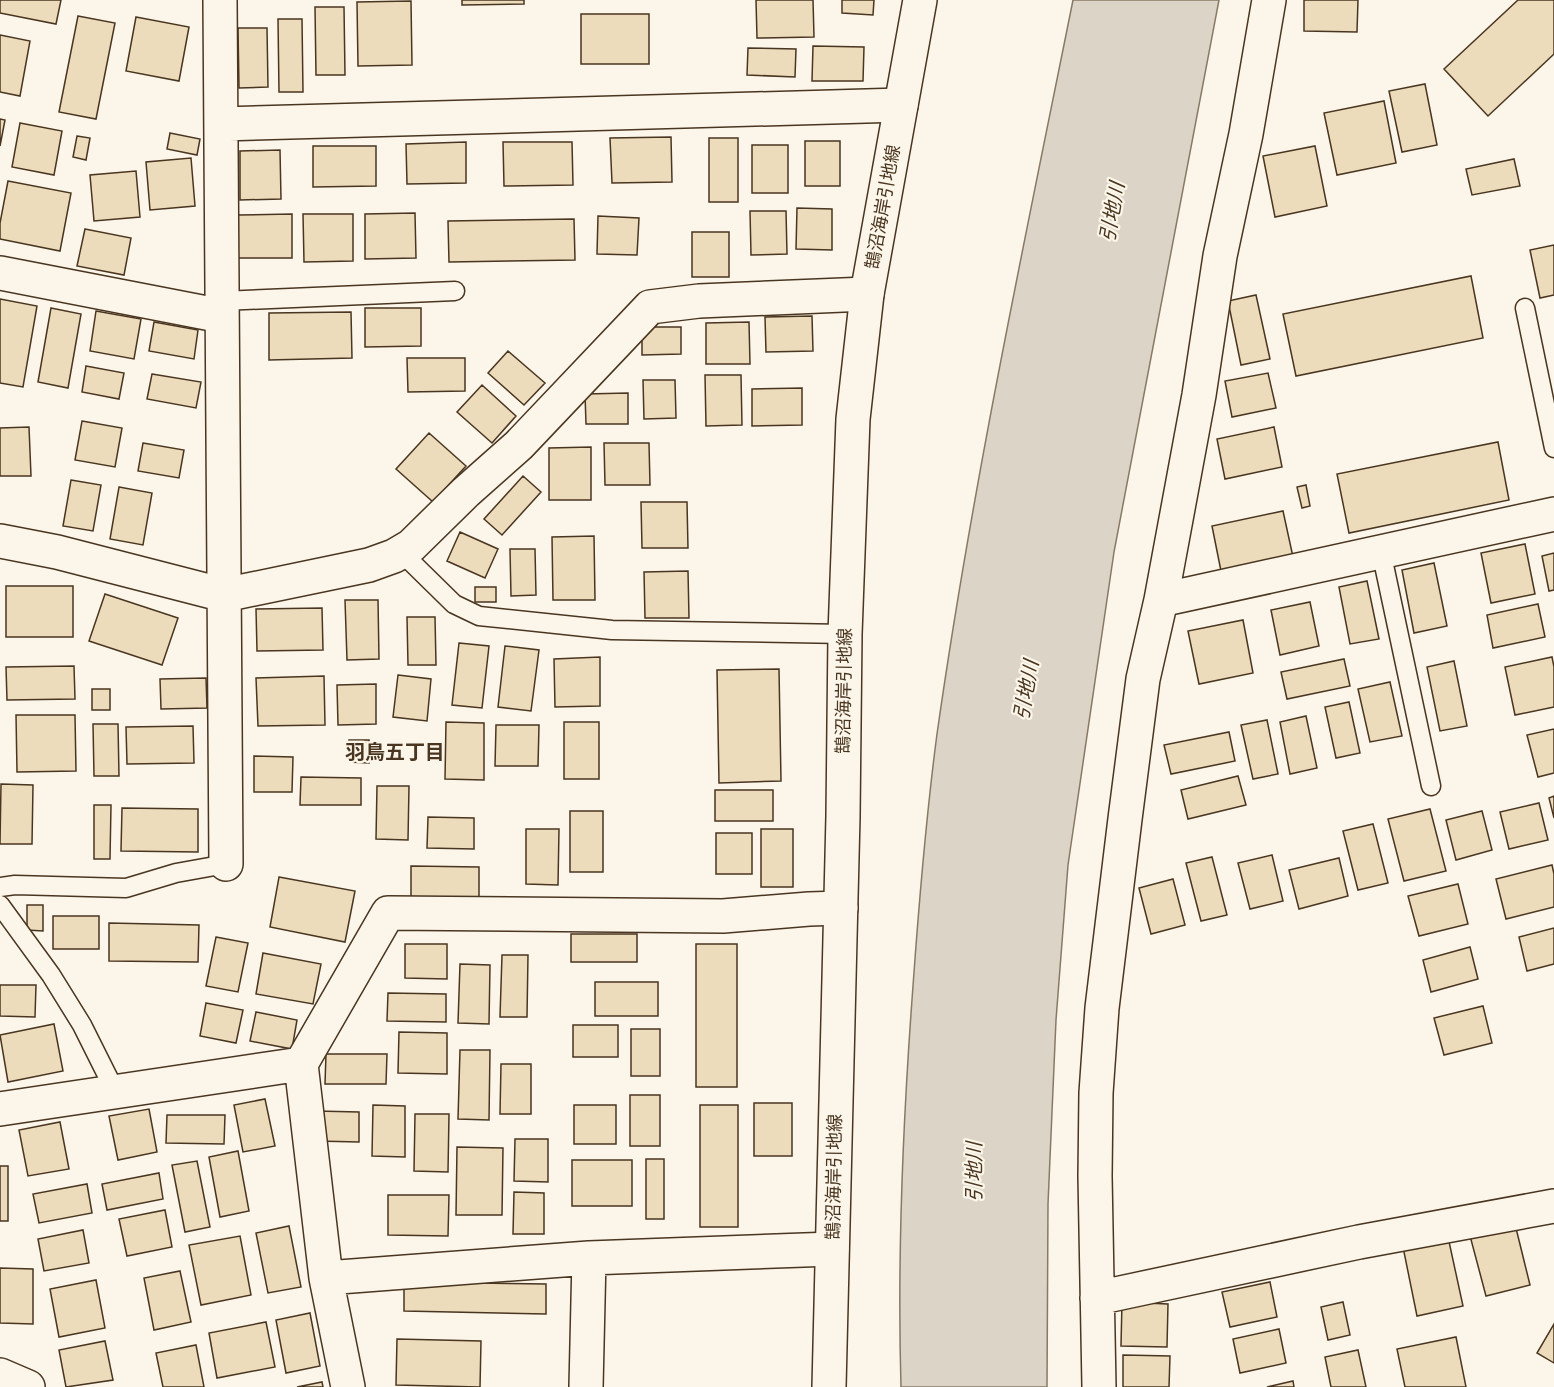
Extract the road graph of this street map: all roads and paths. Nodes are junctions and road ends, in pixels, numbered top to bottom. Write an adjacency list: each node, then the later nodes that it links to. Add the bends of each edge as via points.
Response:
1 (220, 0): 5 (street)
2 (920, 0): 4 (street, 鵠沼海岸引地線)
3 (1269, 0): 17 (street)
4 (901, 105): 5 (street); 8 (street, 鵠沼海岸引地線)
5 (221, 124): 9 (street)
6 (0, 273): 9 (street)
7 (455, 291): 9 (lane)
8 (867, 294): 15 (street, via 699,301 650,307 519,445); 18 (street, 鵠沼海岸引地線, via 854,419)
9 (222, 308): 16 (street)
10 (1525, 308): 11 (lane)
11 (1554, 448)
12 (1554, 514): 14 (street)
13 (0, 541): 16 (street)
14 (1381, 551): 17 (street); 19 (lane)
15 (400, 552): 16 (street, via 369,565); 18 (lane, via 454,604 479,616 612,630)
16 (224, 595): 20 (street)
17 (1161, 600): 31 (street, via 1143,680 1102,1008 1096,1093)
18 (845, 634): 23 (street, 鵠沼海岸引地線)
19 (1431, 786)
20 (226, 864): 21 (lane, via 126,888)
21 (0, 887)
22 (0, 905): 25 (lane, via 82,1025)
23 (841, 908): 24 (street, via 723,916 388,913); 28 (street, 鵠沼海岸引地線)
24 (301, 1064): 25 (street); 30 (street)
25 (114, 1091): 26 (street)
26 (0, 1109)
27 (1554, 1206): 31 (street, via 1359,1242)
28 (832, 1249): 29 (street); 36 (street, 鵠沼海岸引地線)
29 (589, 1258): 30 (street); 35 (street)
30 (326, 1278): 34 (street)
31 (1097, 1298): 37 (street)
32 (0, 1375): 33 (street)
33 (28, 1387)
34 (348, 1387)
35 (586, 1387)
36 (828, 1387)
37 (1099, 1387)

